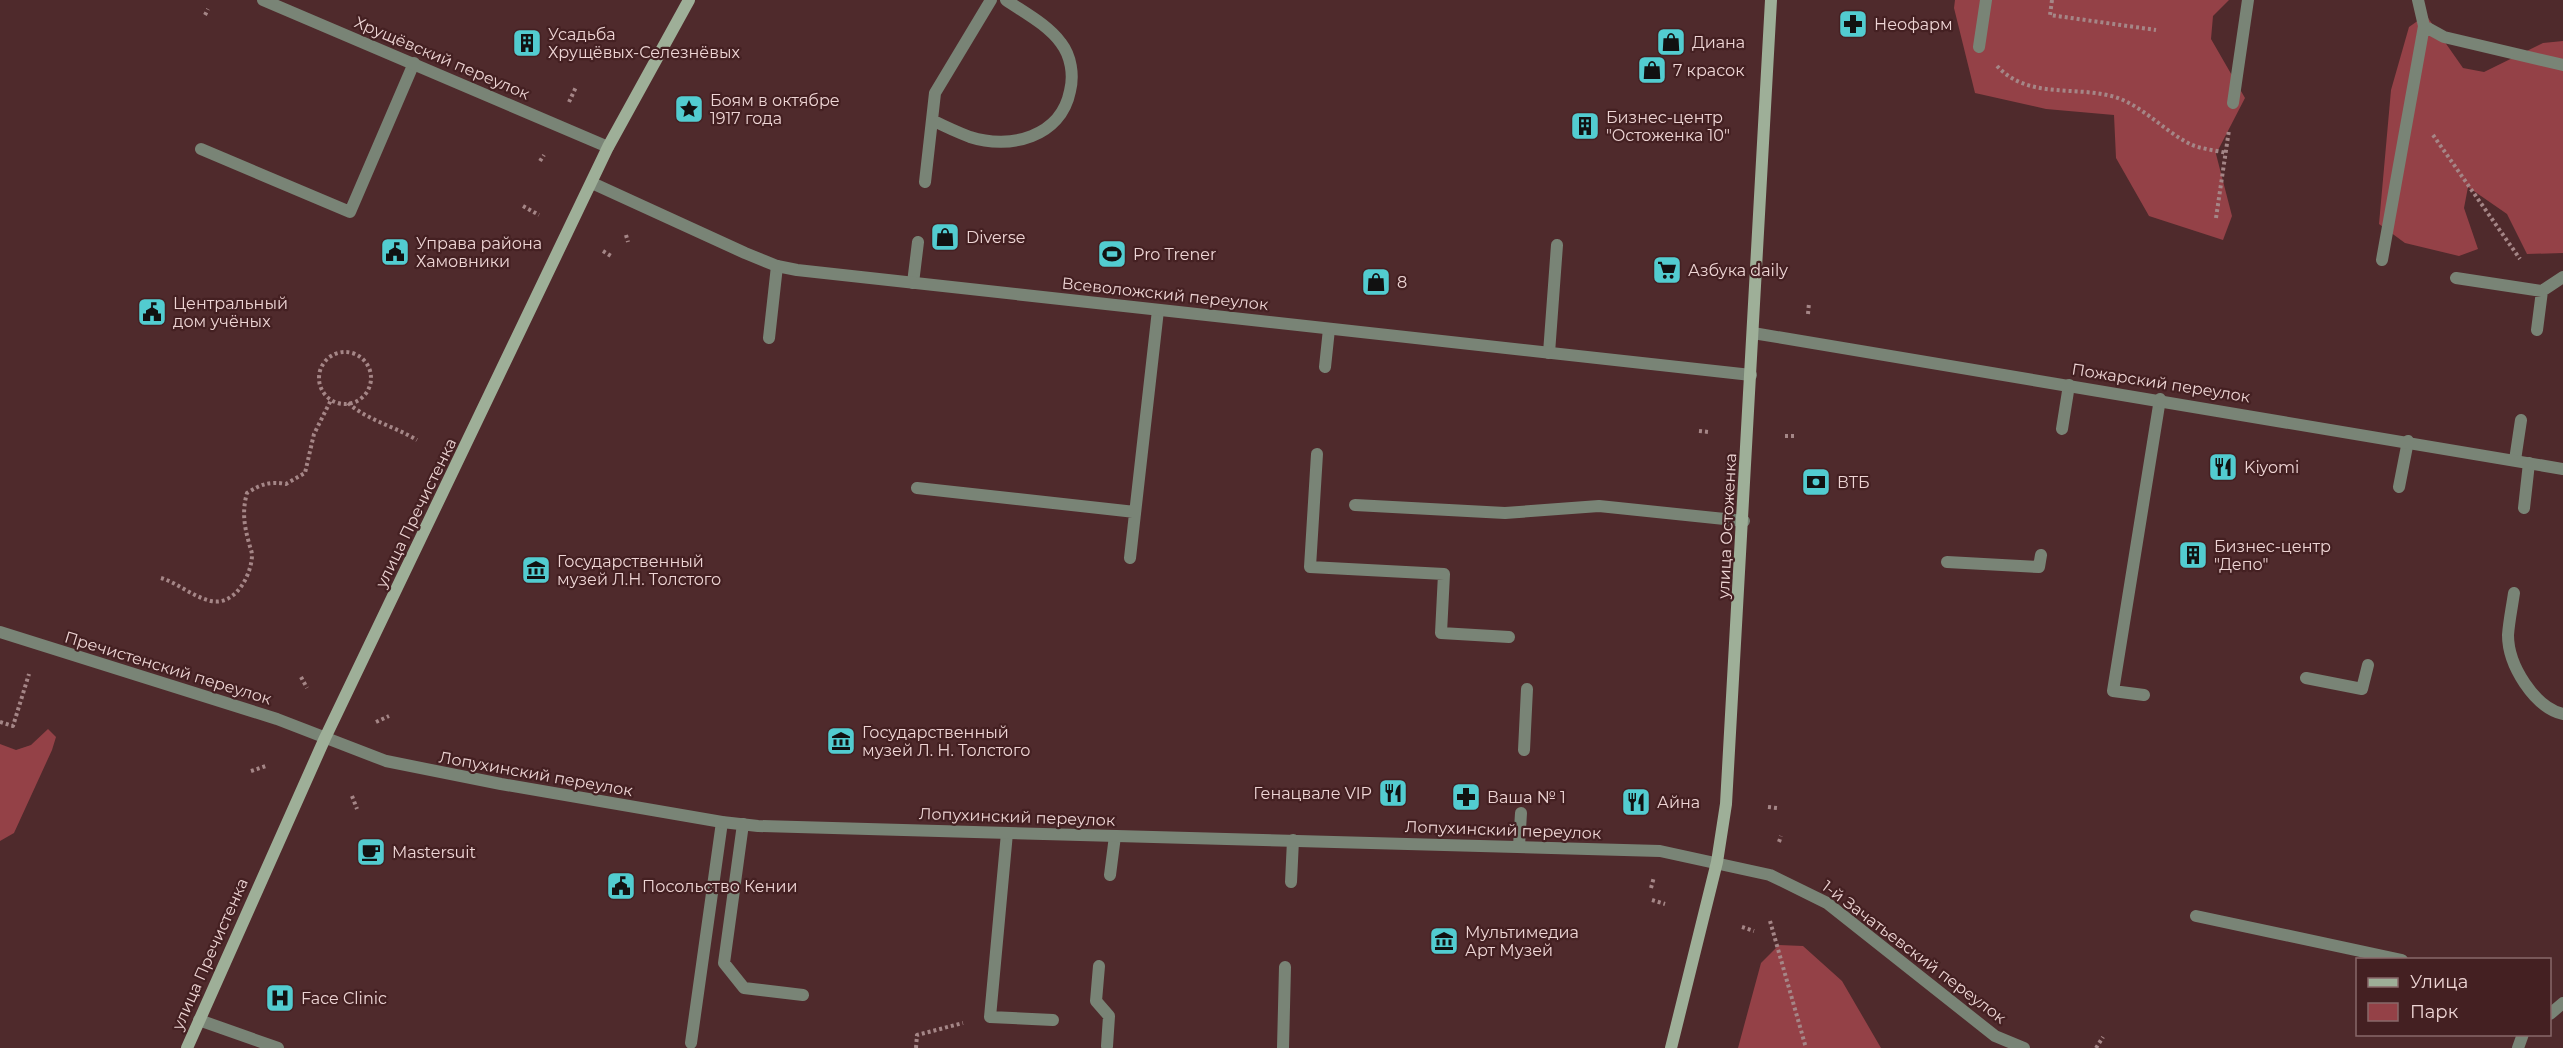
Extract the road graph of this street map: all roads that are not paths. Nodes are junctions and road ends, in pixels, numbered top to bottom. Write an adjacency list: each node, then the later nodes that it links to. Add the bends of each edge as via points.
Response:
1 (263, 0): 11 (street, Хрущёвский переулок)
2 (689, 0): 15 (main road, улица Пречистенка)
3 (991, 0): 14 (street, via 935,93)
4 (1006, 0): 14 (street, via 1048,29 1062,44 1070,61 1069,100 1059,117 1027,139 1008,142 972,138)
5 (1771, 0): 30 (main road, улица Остоженка)
6 (1986, 0): 10 (street)
7 (2248, 0): 13 (street)
8 (2418, 0): 9 (street)
9 (2424, 26): 12 (street, via 2444,37); 21 (street)
10 (1979, 47)
11 (414, 63): 15 (street, Хрущёвский переулок); 16 (street, via 350,212)
12 (2563, 65)
13 (2233, 103)
14 (932, 120): 17 (street)
15 (608, 147): 18 (main road, улица Пречистенка)
16 (201, 149)
17 (925, 182)
18 (592, 183): 22 (street, Всеволожский переулок); 61 (main road, улица Пречистенка)
19 (918, 243): 25 (street)
20 (1557, 245): 32 (street)
21 (2382, 260)
22 (777, 266): 25 (street, Всеволожский переулок); 31 (street)
23 (2563, 277): 26 (street)
24 (2456, 278): 26 (street)
25 (913, 283): 27 (street, Всеволожский переулок)
26 (2542, 291): 29 (street)
27 (1158, 310): 28 (street, Всеволожский переулок); 48 (street)
28 (1329, 329): 32 (street, Всеволожский переулок); 33 (street)
29 (2536, 330)
30 (1753, 333): 34 (main road, улица Остоженка); 35 (street, Пожарский переулок)
31 (769, 338)
32 (1549, 354): 34 (street, Всеволожский переулок)
33 (1325, 367)
34 (1751, 375): 49 (main road, улица Остоженка)
35 (2069, 385): 36 (street, Пожарский переулок); 38 (street)
36 (2160, 399): 39 (street, Пожарский переулок); 59 (street, via 2113,691)
37 (2521, 420): 41 (street)
38 (2062, 429)
39 (2408, 441): 41 (street, Пожарский переулок); 44 (street)
40 (1317, 454): 55 (street, via 1310,567 1444,574 1441,633)
41 (2515, 460): 42 (street, Пожарский переулок)
42 (2529, 462): 43 (street, Пожарский переулок); 47 (street)
43 (2563, 469)
44 (2399, 487)
45 (917, 488): 48 (street)
46 (1355, 505): 49 (street, via 1505,513 1599,506)
47 (2524, 508)
48 (1135, 512): 51 (street)
49 (1744, 521): 70 (main road, улица Остоженка, via 1731,759)
50 (2041, 555): 52 (street, via 2039,567)
51 (1130, 558)
52 (1947, 562)
53 (2514, 593): 60 (street, via 2508,637 2521,681 2552,712)
54 (0, 632): 61 (street, Пречистенский переулок, via 277,719)
55 (1509, 637)
56 (2368, 664): 57 (street, via 2362,690)
57 (2306, 678)
58 (1527, 689): 62 (street)
59 (2144, 695)
60 (2563, 714)
61 (325, 738): 64 (street, Лопухинский переулок, via 386,761 429,771); 80 (main road, улица Пречистенка)
62 (1524, 750)
63 (1521, 813): 69 (street)
64 (722, 822): 65 (street, Лопухинский переулок); 83 (street)
65 (743, 824): 66 (street, Лопухинский переулок); 77 (street, via 724,963 744,988)
66 (1007, 833): 67 (street, Лопухинский переулок); 81 (street, via 990,1017)
67 (1115, 836): 68 (street, Лопухинский переулок); 71 (street)
68 (1293, 840): 69 (street, Лопухинский переулок); 72 (street)
69 (1519, 846): 70 (street, Лопухинский переулок, via 1659,851)
70 (1717, 862): 82 (street, 1-й Зачатьевский переулок, via 1770,875 1827,903); 88 (main road, улица Остоженка)
71 (1110, 875)
72 (1291, 882)
73 (2196, 916): 74 (street)
74 (2393, 958)
75 (1099, 966): 84 (street, via 1096,1001 1109,1016)
76 (1286, 967): 87 (street)
77 (803, 995)
78 (2563, 1003): 79 (street)
79 (2551, 1013)
80 (199, 1020): 85 (main road, улица Пречистенка); 86 (street)
81 (1053, 1020)
82 (1997, 1042): 89 (street, 1-й Зачатьевский переулок)
83 (692, 1044)
84 (1107, 1046)
85 (187, 1048)
86 (278, 1048)
87 (1283, 1048)
88 (1671, 1048)
89 (2024, 1048)

